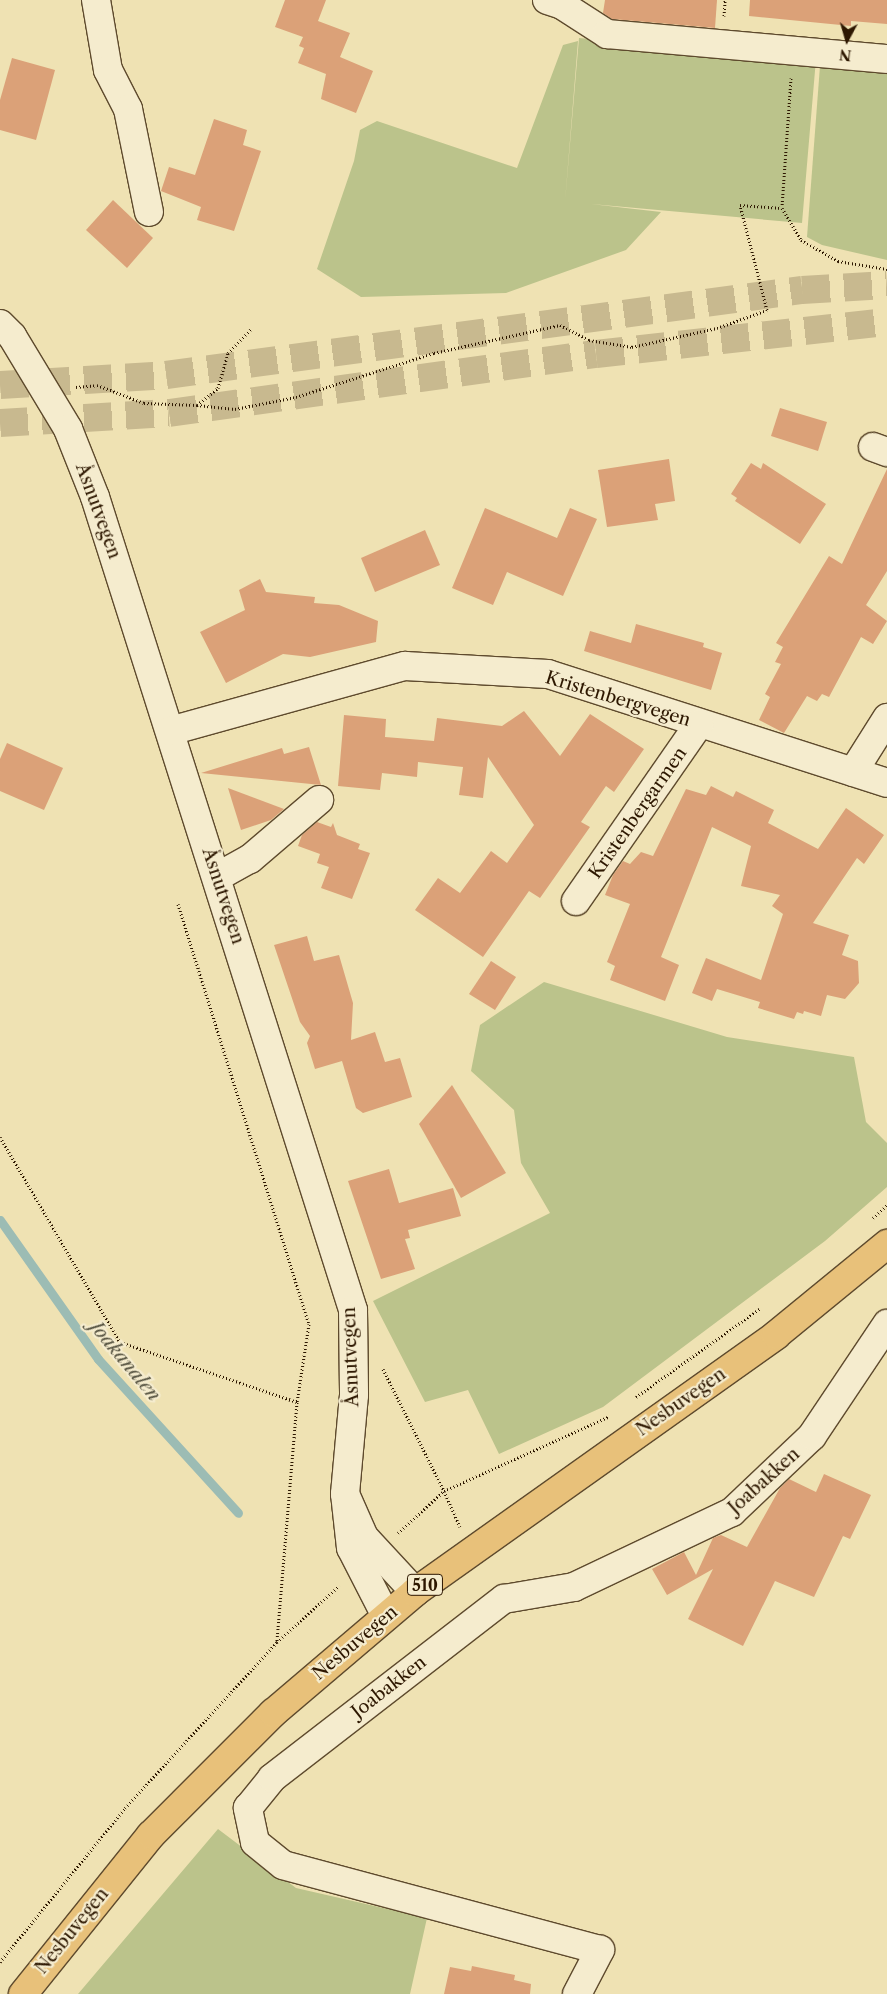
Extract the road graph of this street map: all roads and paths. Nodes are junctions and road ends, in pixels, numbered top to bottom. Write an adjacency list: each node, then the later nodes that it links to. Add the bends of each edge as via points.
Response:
1 (96, 0): 6 (street, via 104,56 109,74 128,109)
2 (547, 0): 3 (street, via 562,5 607,34)
3 (793, 50): 4 (street); 5 (path)
4 (887, 58)
5 (782, 208): 7 (path, via 801,240 838,260); 11 (path, via 740,205 767,310 717,328 632,347 588,340 560,325 434,353 296,397 236,409)
6 (149, 212)
7 (887, 269)
8 (0, 324): 14 (street, Åsnutvegen, via 12,336 71,438 95,497)
9 (251, 329): 11 (path, via 228,353 218,388)
10 (66, 389): 11 (path, via 97,385 144,404)
11 (197, 405)
12 (887, 718): 15 (street)
13 (699, 724): 14 (street, Kristenbergvegen, via 548,674 405,666); 15 (street, Kristenbergvegen); 19 (street, Kristenbergarmen)
14 (170, 731): 18 (street, Åsnutvegen)
15 (853, 772): 16 (street, Kristenbergvegen)
16 (887, 783)
17 (319, 800): 18 (street, via 250,859)
18 (217, 877): 32 (street, Åsnutvegen, via 352,1310 354,1395)
19 (576, 901)
20 (178, 904): 28 (path, via 309,1324)
21 (0, 1137): 28 (path, via 120,1342)
22 (887, 1205): 23 (path)
23 (870, 1221)
24 (887, 1244): 36 (main road, Nesbuvegen / 510, via 776,1335)
25 (767, 1304): 29 (path)
26 (887, 1324): 41 (street, Joabakken, via 812,1436 732,1512 574,1587 504,1599 272,1778 248,1808 255,1842 283,1865 600,1950)
27 (379, 1362): 31 (path)
28 (296, 1402): 38 (path)
29 (627, 1403)
30 (612, 1414): 31 (path)
31 (444, 1491): 33 (path); 34 (path)
32 (345, 1494): 36 (street, Åsnutvegen, via 364,1537); 37 (street, Åsnutvegen, via 351,1548)
33 (460, 1528)
34 (396, 1535)
35 (347, 1579): 38 (path)
36 (416, 1592): 37 (main road, Nesbuvegen / 510)
37 (386, 1616): 40 (main road, Nesbuvegen / 510, via 273,1713 151,1835)
38 (277, 1642): 39 (path, via 124,1808)
39 (0, 1962)
40 (23, 1994)
41 (577, 1994)

